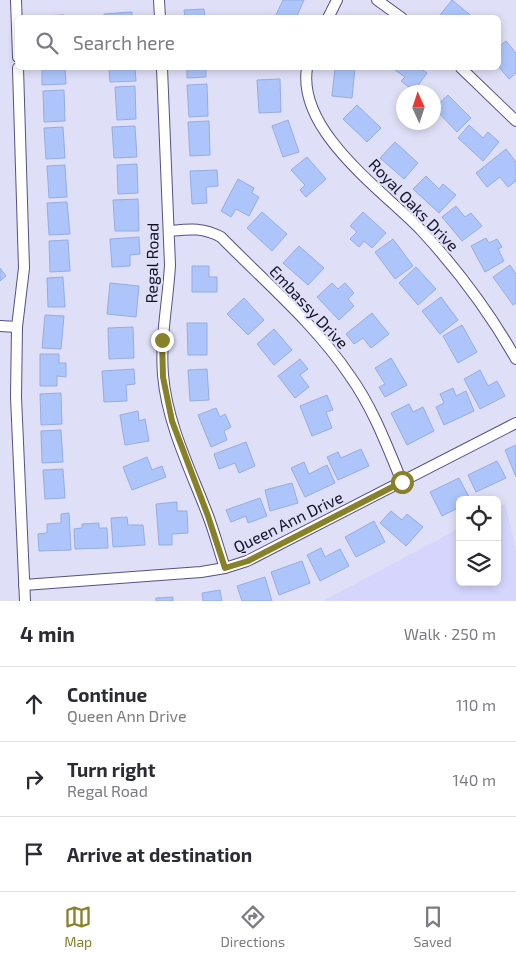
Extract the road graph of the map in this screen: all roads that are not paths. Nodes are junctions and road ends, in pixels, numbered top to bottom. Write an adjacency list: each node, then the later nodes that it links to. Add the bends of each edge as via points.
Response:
1 (16, 0): 5 (street)
2 (160, 0): 6 (street)
3 (337, 0): 7 (street)
4 (377, 0): 8 (street)
5 (17, 15)
6 (160, 15)
7 (330, 15)
8 (398, 15)
9 (18, 70): 16 (street, via 24,268)
10 (162, 70): 14 (street, Regal Road)
11 (307, 70): 17 (street, Royal Oaks Drive, via 307,92 324,131 458,274)
12 (463, 70): 13 (street)
13 (516, 121)
14 (169, 231): 19 (street, Embassy Drive, via 192,228 208,230 221,237 325,342 372,412); 20 (street, Regal Road, via 170,265 162,340 163,377 172,421)
15 (0, 326): 16 (street)
16 (17, 327): 21 (street, via 16,397)
17 (516, 359)
18 (516, 423): 19 (street, Queen Ann Drive)
19 (402, 482): 20 (street, Queen Ann Drive, via 248,561)
20 (225, 568): 21 (street, Queen Ann Drive)
21 (24, 585): 22 (street)
22 (25, 601)

